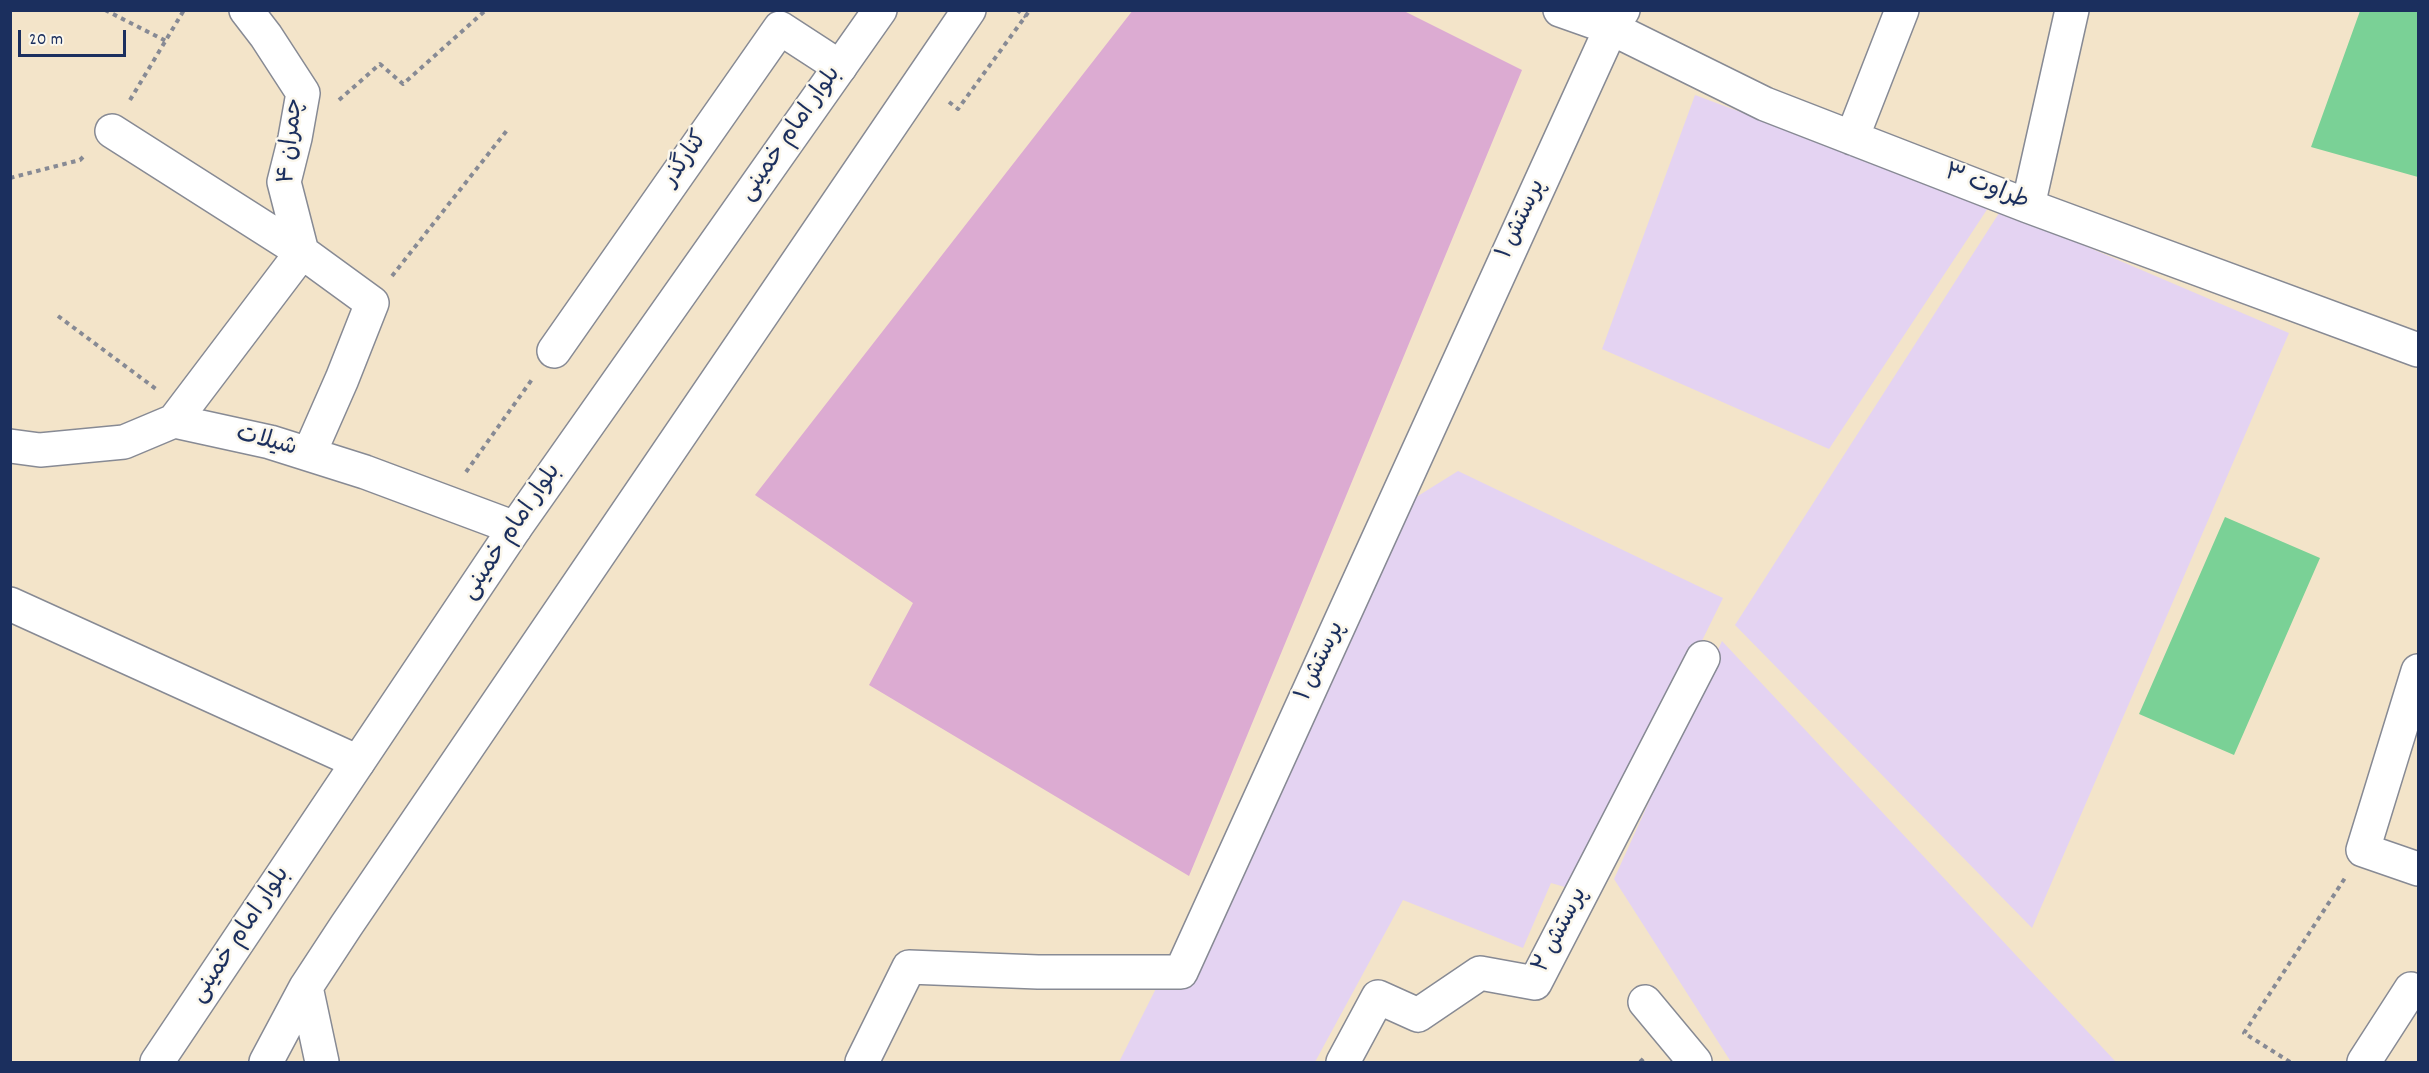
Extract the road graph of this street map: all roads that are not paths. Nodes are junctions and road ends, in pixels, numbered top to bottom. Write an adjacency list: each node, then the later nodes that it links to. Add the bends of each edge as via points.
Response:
1 (246, 10): 12 (street, چمران ۴, via 303,93 284,182)
2 (880, 10): 8 (street, بلوار امام خمینی)
3 (969, 10): 25 (street)
4 (1560, 10): 7 (street, طراوت ۳)
5 (1902, 10): 10 (street)
6 (2072, 10): 11 (street)
7 (1617, 19): 10 (street, طراوت ۳, via 1765,104); 30 (street, پرستش ۱, via 1180,972 909,967)
8 (840, 67): 13 (street, کنارگذر, via 780,28); 18 (street, بلوار امام خمینی)
9 (112, 131): 12 (street)
10 (1852, 138): 11 (street, طراوت ۳)
11 (2028, 206): 14 (street, طراوت ۳)
12 (302, 252): 15 (street); 17 (street, via 372,303)
13 (554, 351)
14 (2418, 351)
15 (178, 415): 16 (street, via 124,442 40,450); 17 (street, شیلات)
16 (10, 446)
17 (309, 454): 18 (street, شیلات)
18 (515, 528): 22 (street, بلوار امام خمینی)
19 (10, 604): 22 (street)
20 (1703, 658): 31 (street, پرستش ۲, via 1536,983 1480,973 1418,1015 1378,997)
21 (2418, 671): 23 (street, via 2363,850)
22 (358, 762): 27 (street, بلوار امام خمینی)
23 (2418, 869)
24 (2416, 986): 33 (street)
25 (306, 987): 28 (street); 29 (street)
26 (1645, 1002): 32 (street)
27 (157, 1062)
28 (266, 1062)
29 (322, 1062)
30 (862, 1062)
31 (1343, 1062)
32 (1695, 1062)
33 (2364, 1062)

